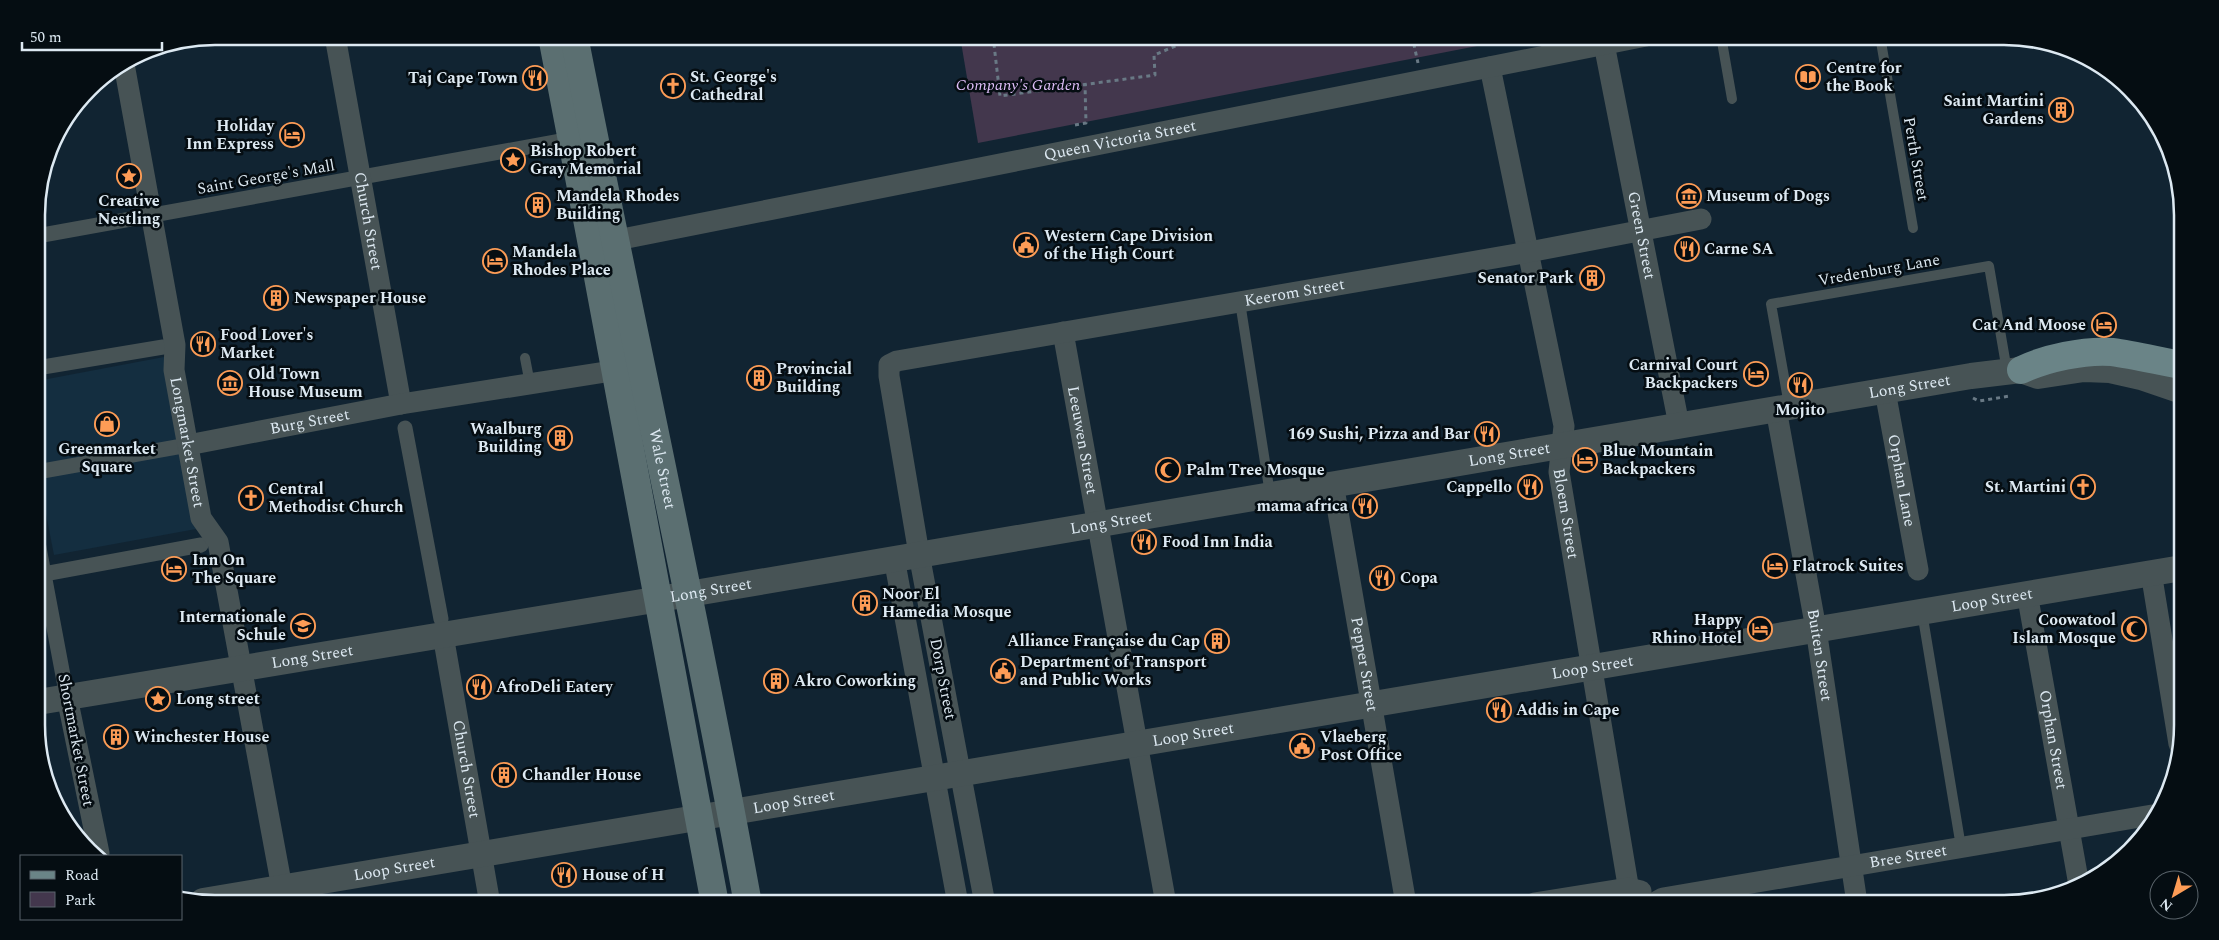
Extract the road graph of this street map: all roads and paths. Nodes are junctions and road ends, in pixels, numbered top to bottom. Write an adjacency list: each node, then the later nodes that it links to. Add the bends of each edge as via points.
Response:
1 (337, 45): 18 (street, Church Street)
2 (554, 45): 24 (main road, Wale Street)
3 (575, 45): 24 (main road, Wale Street)
4 (994, 45): 14 (path, via 1000,96)
5 (1178, 45): 14 (path, via 1154,55 1156,75)
6 (1414, 45): 13 (path)
7 (1599, 45): 11 (street, Queen Victoria Street)
8 (1604, 45): 22 (street, Green Street)
9 (1723, 45): 15 (lane)
10 (1882, 45): 21 (lane, Perth Street)
11 (1490, 67): 13 (street, Queen Victoria Street); 25 (street, Bloem Street)
12 (125, 71): 19 (street, Longmarket Street)
13 (1422, 81): 24 (street, Queen Victoria Street)
14 (1085, 84): 16 (path, via 1086,123)
15 (1732, 99)
16 (1074, 125)
17 (561, 141): 18 (street, Saint George's Mall)
18 (360, 177): 19 (street, Saint George's Mall); 39 (street, Church Street)
19 (152, 215): 23 (street, Saint George's Mall); 28 (street, Longmarket Street)
20 (1701, 219): 22 (street, Keerom Street)
21 (1913, 228)
22 (1639, 230): 25 (street, Keerom Street); 41 (street, Green Street)
23 (45, 235)
24 (604, 243): 33 (main road, Wale Street)
25 (1529, 252): 26 (street, Keerom Street); 44 (street, Bloem Street, via 1564,426)
26 (1240, 302): 27 (street, Keerom Street); 47 (lane)
27 (1063, 332): 31 (street, Keerom Street); 48 (street, Leeuwen Street)
28 (169, 346): 32 (street); 43 (street, Longmarket Street)
29 (525, 358): 35 (lane)
30 (2174, 364): 34 (main road, via 2111,352 2078,354 2039,362)
31 (889, 365): 50 (street, Dorp Street)
32 (45, 367)
33 (628, 369): 35 (street, Burg Street); 57 (main road, Wale Street); 59 (main road, Wale Street)
34 (2014, 379): 36 (street, Long Street, via 2084,369 2110,370); 37 (street, Long Street, via 1971,376); 38 (path, via 1979,401); 40 (lane, Vredenburg Lane, via 1989,266 1771,304)
35 (530, 384): 39 (street, Burg Street)
36 (2174, 388)
37 (1885, 391): 40 (street, Long Street); 53 (street, Orphan Lane)
38 (1971, 397)
39 (401, 404): 43 (street, Burg Street)
40 (1783, 408): 41 (street, Long Street); 62 (street, Buiten Street)
41 (1679, 426): 44 (street, Long Street)
42 (404, 428): 61 (street, Church Street)
43 (188, 445): 45 (street, Burg Street); 49 (street, Longmarket Street)
44 (1561, 446): 46 (street, Long Street); 63 (street, Bloem Street, via 1559,472)
45 (45, 471)
46 (1328, 484): 47 (street, Long Street); 67 (street, Pepper Street)
47 (1270, 494): 48 (street, Long Street)
48 (1096, 524): 50 (street, Long Street); 69 (street, Leeuwen Street)
49 (209, 544): 55 (street); 64 (street, Longmarket Street)
50 (919, 554): 51 (street, Long Street); 70 (street, Dorp Street)
51 (894, 558): 57 (street, Long Street); 71 (street, Dorp Street)
52 (2174, 569): 54 (street, Loop Street)
53 (1918, 570)
54 (2151, 572): 58 (street, Loop Street); 68 (street)
55 (45, 574)
56 (45, 579): 65 (street, Shortmarket Street)
57 (689, 593): 59 (street, Long Street); 72 (main road, Wale Street)
58 (2027, 593): 60 (street, Loop Street); 75 (street, Orphan Street)
59 (658, 600): 61 (street, Long Street); 74 (main road, Wale Street)
60 (1922, 611): 62 (street, Loop Street); 76 (lane)
61 (442, 627): 64 (street, Long Street); 78 (street, Church Street)
62 (1816, 629): 63 (street, Loop Street); 79 (street, Buiten Street)
63 (1591, 667): 67 (street, Loop Street); 91 (street, Bloem Street)
64 (241, 668): 65 (street, Long Street); 81 (street, Longmarket Street)
65 (67, 697): 66 (street, Long Street); 77 (street, Shortmarket Street)
66 (45, 701)
67 (1365, 705): 69 (street, Loop Street); 89 (street, Pepper Street); 90 (street, Pepper Street)
68 (2174, 713)
69 (1138, 743): 70 (street, Loop Street); 88 (street, Leeuwen Street)
70 (960, 773): 71 (street, Loop Street); 87 (street, Dorp Street)
71 (934, 777): 72 (street, Loop Street); 86 (street, Dorp Street)
72 (731, 812): 74 (street, Loop Street); 85 (main road, Wale Street)
73 (2147, 816): 75 (street, Bree Street)
74 (698, 817): 78 (street, Loop Street); 84 (main road, Wale Street)
75 (2069, 829): 76 (street, Bree Street); 80 (street, Orphan Street)
76 (1961, 847): 79 (street, Bree Street)
77 (98, 848)
78 (481, 854): 82 (street, Loop Street); 83 (street, Church Street)
79 (1851, 865): 92 (street, Bree Street); 93 (street, Buiten Street)
80 (2078, 878)
81 (283, 895)
82 (288, 895)
83 (488, 895)
84 (713, 895)
85 (746, 895)
86 (956, 895)
87 (983, 895)
88 (1164, 895)
89 (1390, 895)
90 (1404, 895)
91 (1630, 895)
92 (1691, 895)
93 (1856, 895)

